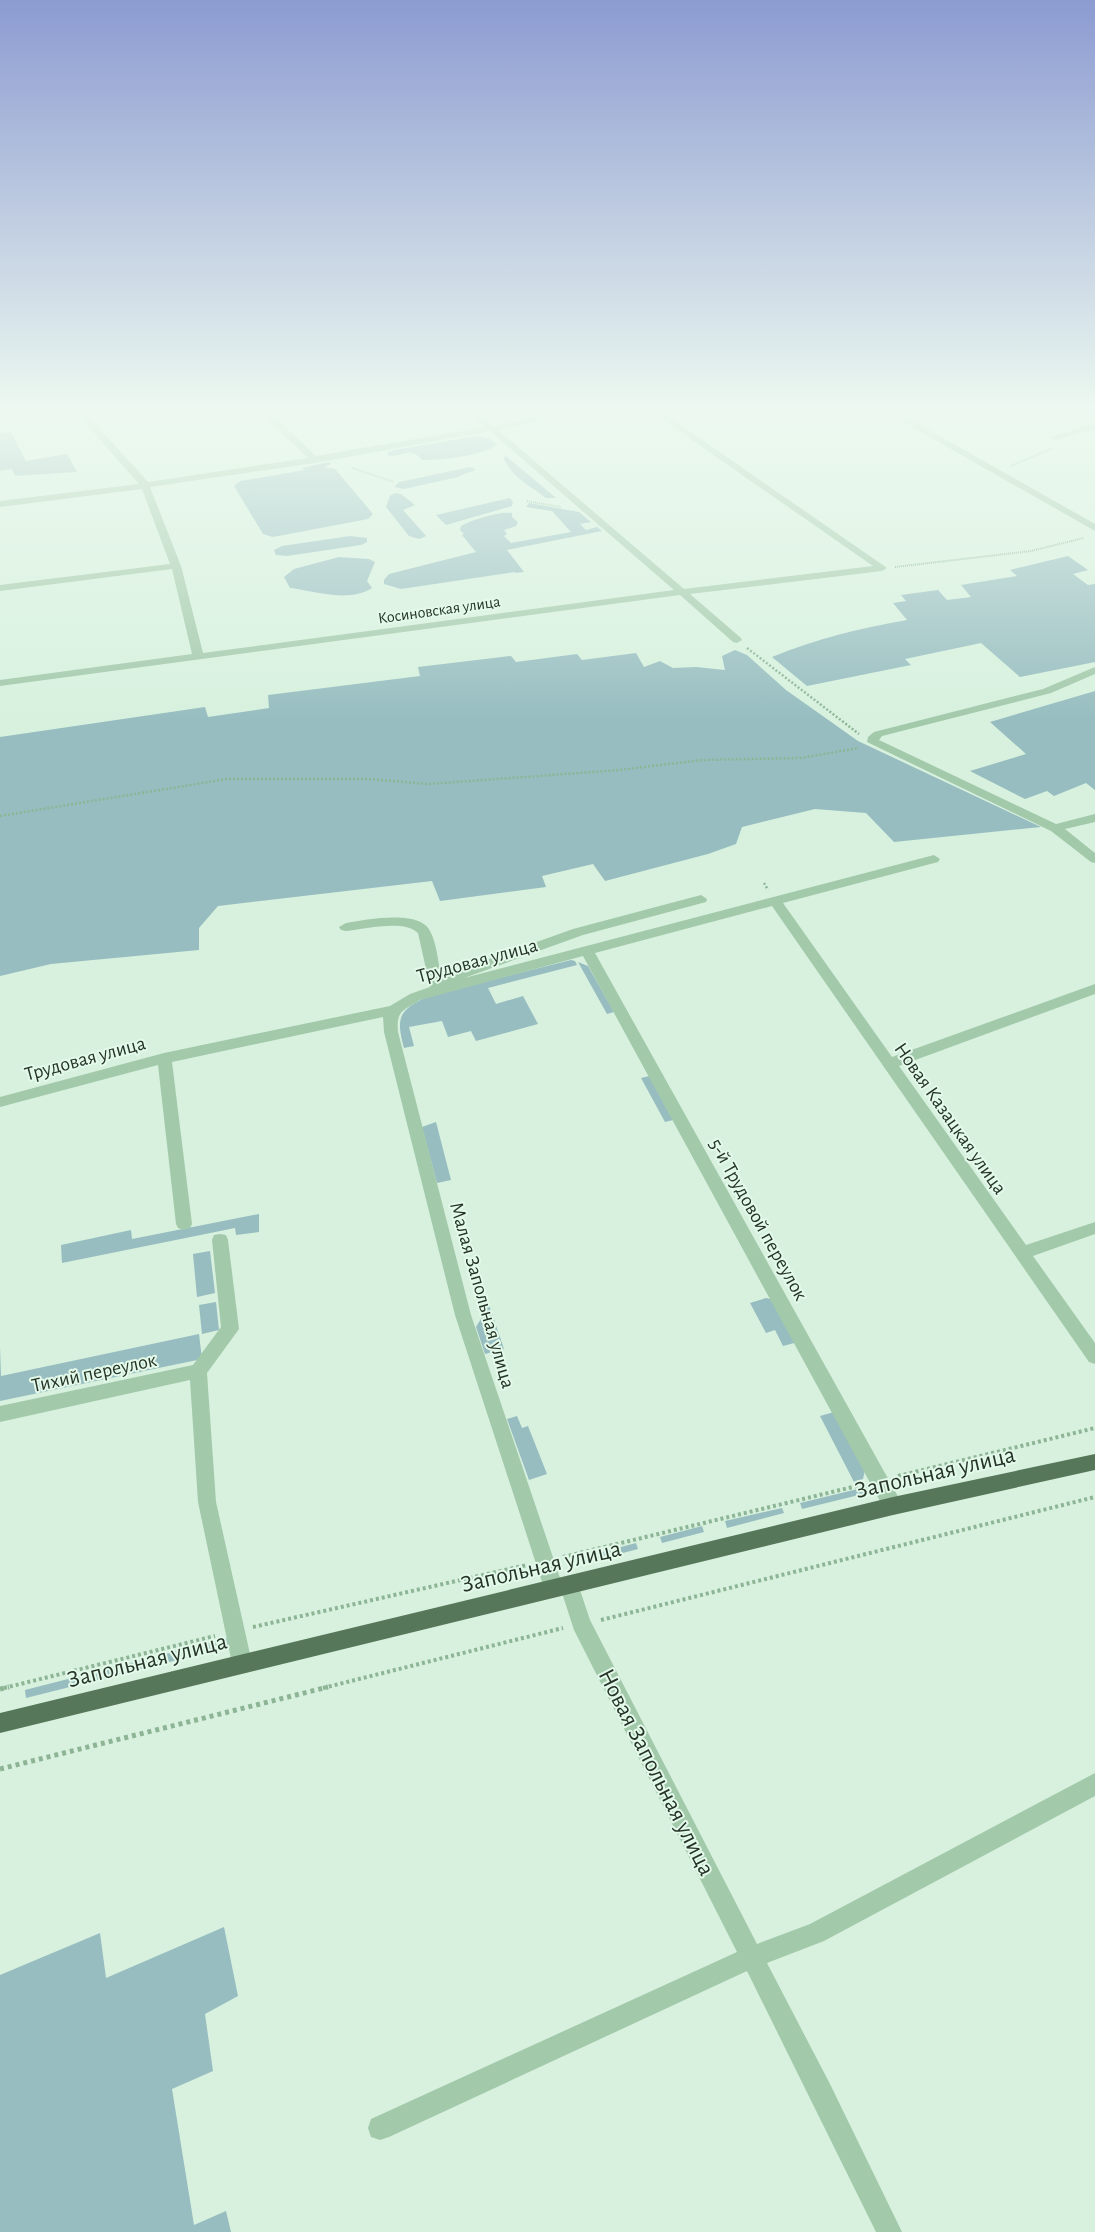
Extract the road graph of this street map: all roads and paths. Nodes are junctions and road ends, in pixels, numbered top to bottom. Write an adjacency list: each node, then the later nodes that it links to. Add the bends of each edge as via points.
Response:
1 (155, 512): 7 (street)
2 (591, 512): 10 (street)
3 (801, 512): 8 (street)
4 (1067, 512): 5 (street)
5 (1095, 528)
6 (1086, 537): 8 (path, via 1031,550)
7 (176, 566): 9 (street); 12 (street)
8 (882, 568): 10 (street, Косиновская улица)
9 (0, 588)
10 (681, 592): 11 (street); 12 (street, Косиновская улица)
11 (736, 640): 15 (path, via 850,728)
12 (198, 656): 14 (street, Косиновская улица)
13 (1095, 670): 15 (street, via 1047,691 878,734 874,737)
14 (0, 683)
15 (876, 744): 16 (path, via 801,758 702,760 619,770 429,784 369,778 227,779); 18 (street)
16 (0, 816)
17 (1095, 818): 18 (street)
18 (1056, 828): 20 (street)
19 (934, 859): 22 (street, Трудовая улица)
20 (1095, 859)
21 (701, 898): 25 (street, via 578,932 448,977)
22 (775, 901): 24 (street, Трудовая улица); 29 (street, Новая Казацкая улица)
23 (346, 927): 25 (street, via 401,922 421,927)
24 (588, 952): 25 (street, Трудовая улица); 40 (street, 5-й Трудовой переулок)
25 (435, 988): 27 (street, Трудовая улица)
26 (1095, 989): 29 (street)
27 (394, 1010): 28 (street, Трудовая улица); 41 (street, Малая Запольная улица, via 390,1018 391,1032 463,1315)
28 (164, 1058): 30 (street, Трудовая улица); 31 (street)
29 (889, 1064): 34 (street, Новая Казацкая улица)
30 (0, 1102)
31 (184, 1224)
32 (1095, 1228): 34 (street)
33 (220, 1240): 36 (street, via 230,1330)
34 (1022, 1254): 35 (street, Новая Казацкая улица)
35 (1095, 1358)
36 (198, 1371): 37 (street, Тихий переулок); 43 (street, via 210,1521 238,1631)
37 (0, 1414)
38 (1095, 1462): 40 (main road, Запольная улица)
39 (1095, 1497): 42 (path)
40 (893, 1506): 41 (main road, Запольная улица)
41 (561, 1587): 42 (street, Новая Запольная улица); 43 (main road, Запольная улица)
42 (581, 1624): 45 (path); 47 (street, Новая Запольная улица)
43 (242, 1662): 44 (main road, Запольная улица)
44 (0, 1723)
45 (0, 1768)
46 (1095, 1784): 47 (street, via 816,1933)
47 (752, 1957): 48 (street); 49 (street, Новая Запольная улица)
48 (380, 2128)
49 (889, 2232)

